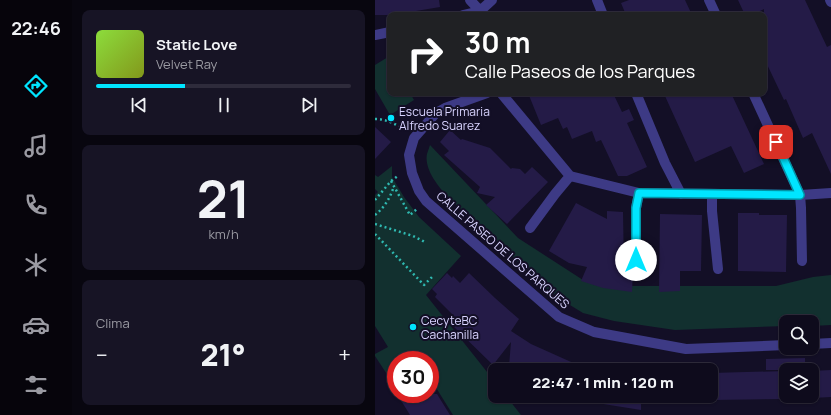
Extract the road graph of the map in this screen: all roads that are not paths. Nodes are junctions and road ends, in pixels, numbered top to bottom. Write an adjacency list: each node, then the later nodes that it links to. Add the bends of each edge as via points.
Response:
1 (465, 0): 6 (street)
2 (469, 0): 7 (street)
3 (492, 0): 8 (street)
4 (597, 0): 9 (street)
5 (709, 0): 10 (street)
6 (465, 12)
7 (481, 12)
8 (483, 12)
9 (602, 12)
10 (715, 12)
11 (387, 33): 12 (street)
12 (375, 35)
13 (479, 96): 29 (street, CALLE PASEO DE LOS PARQUES, via 436,113 414,138 409,155 419,191 426,201 559,317 594,332 686,349)
14 (506, 96): 17 (street)
15 (637, 96): 20 (street)
16 (754, 96): 22 (street)
17 (570, 176): 18 (street); 23 (street)
18 (639, 193): 20 (street); 24 (street, via 636,208)
19 (831, 193): 22 (street)
20 (681, 194): 21 (street)
21 (712, 194): 22 (street); 26 (street)
22 (800, 195): 25 (street)
23 (530, 228)
24 (636, 260)
25 (802, 261)
26 (718, 269)
27 (831, 343): 28 (street)
28 (819, 344)
29 (779, 345)

